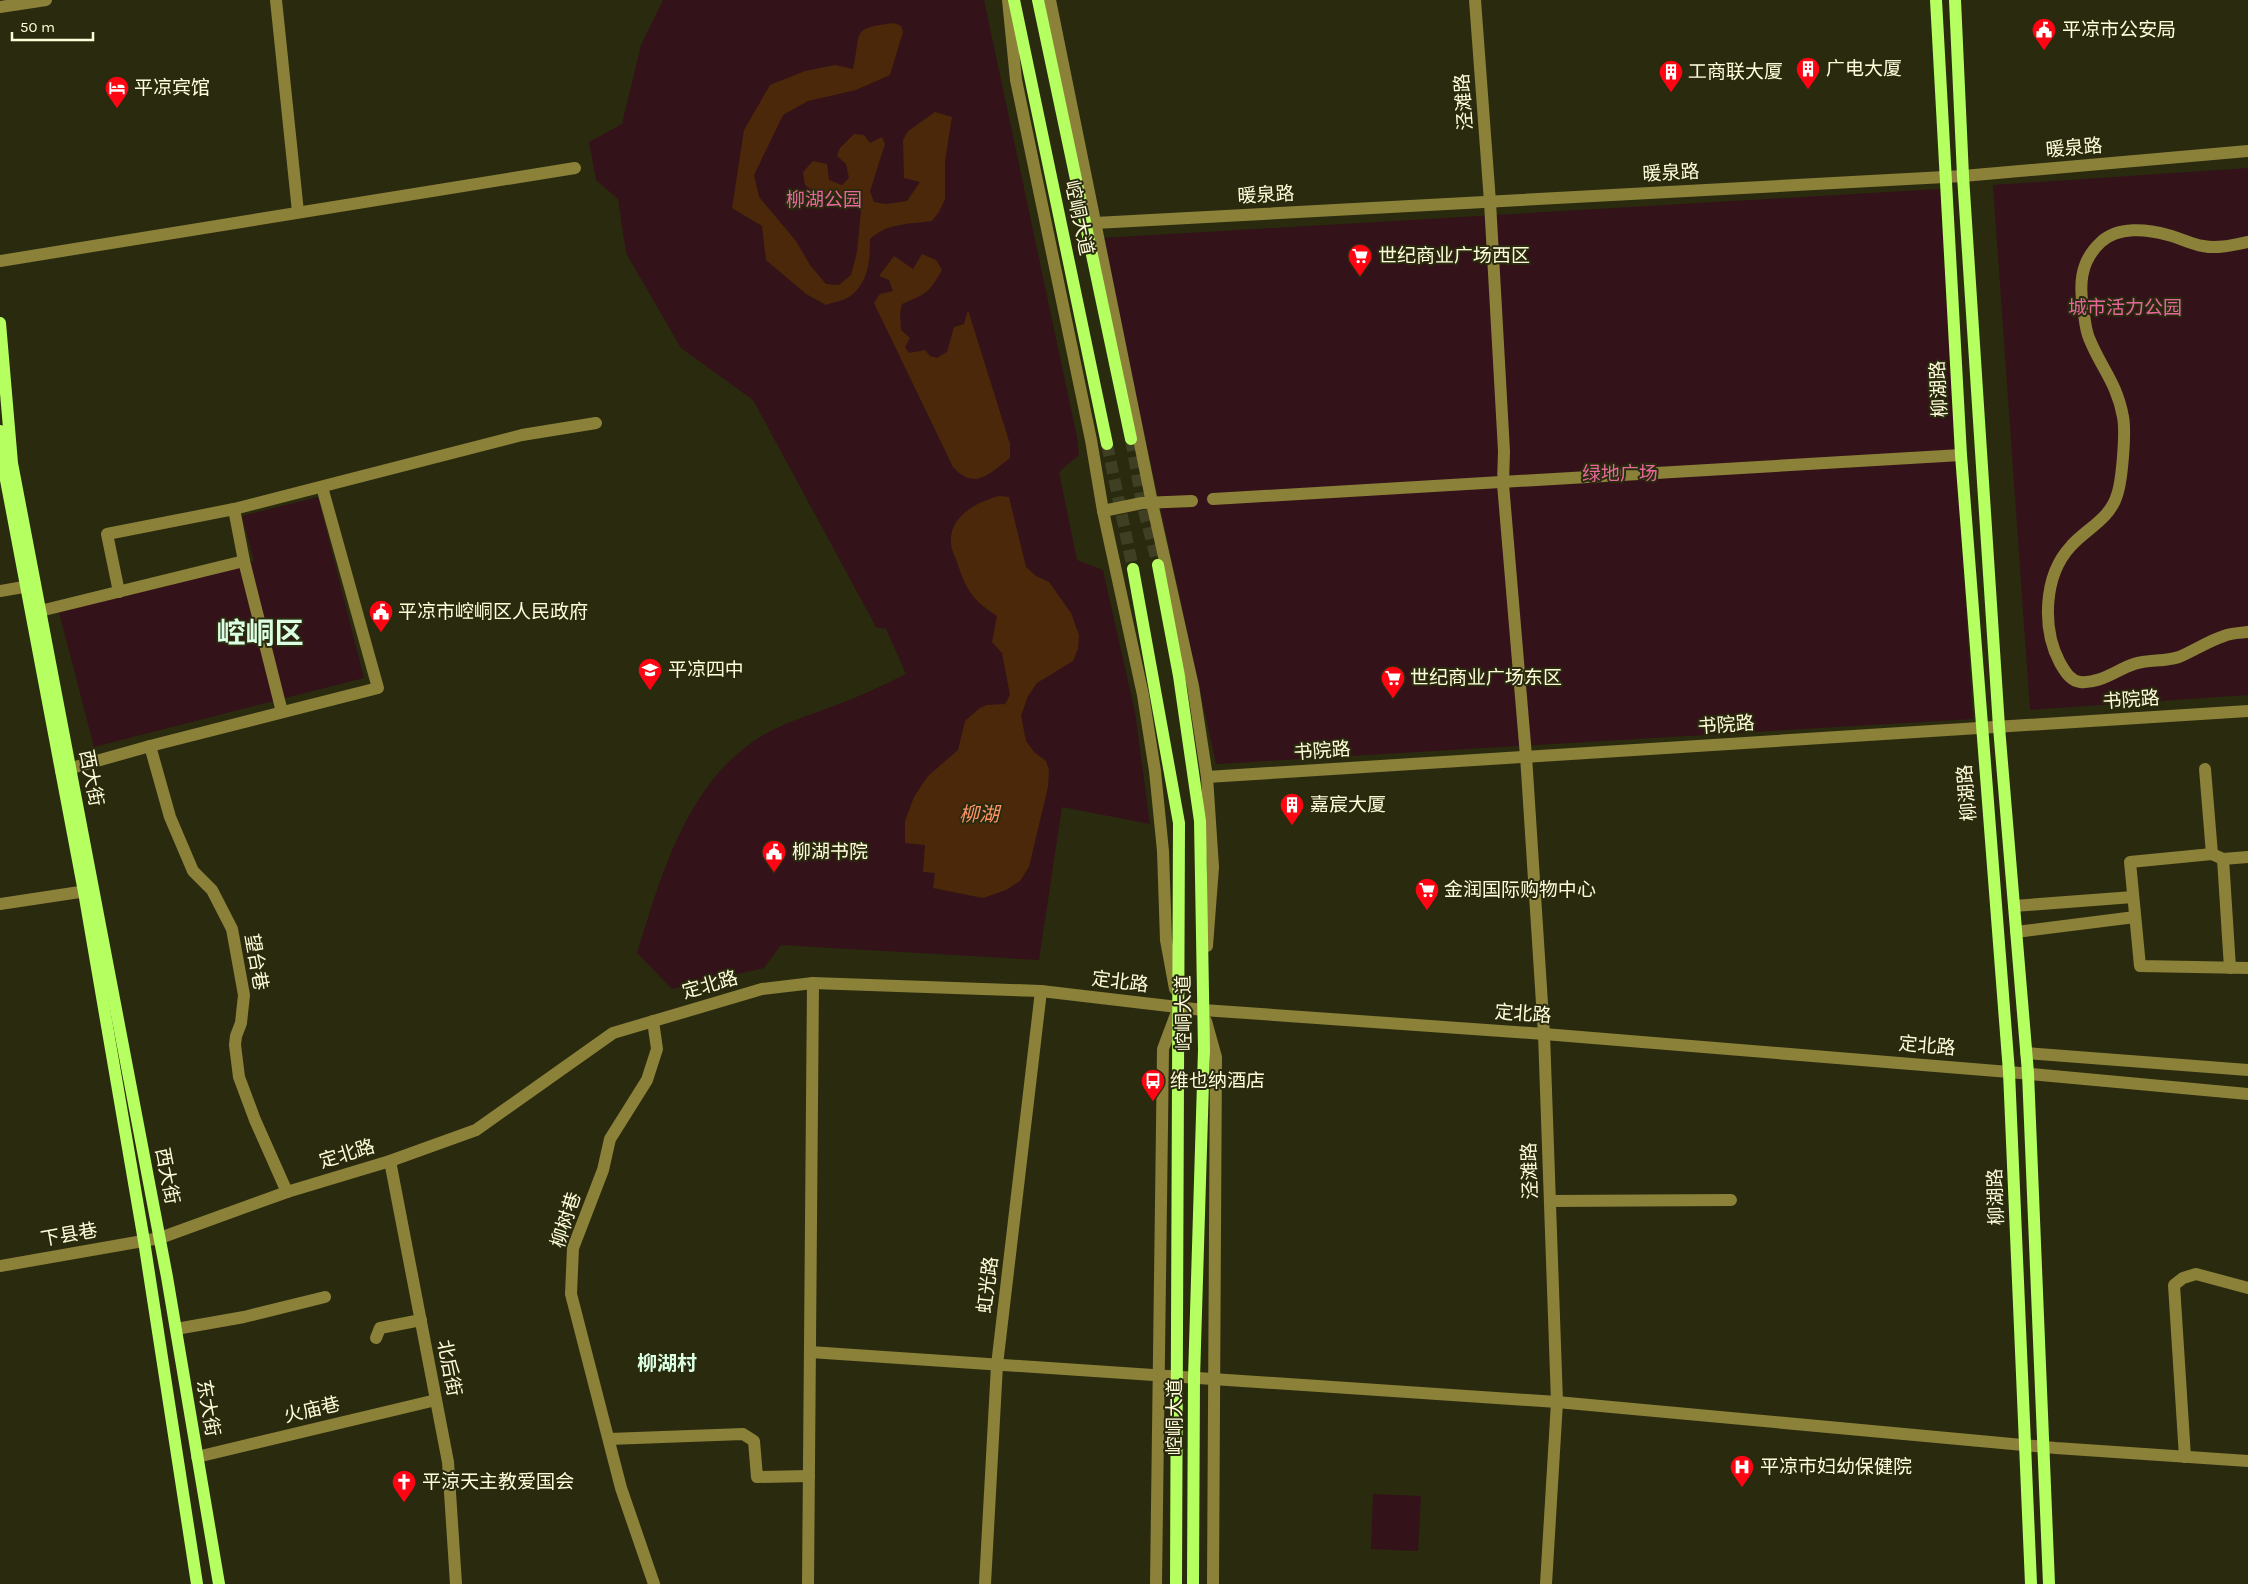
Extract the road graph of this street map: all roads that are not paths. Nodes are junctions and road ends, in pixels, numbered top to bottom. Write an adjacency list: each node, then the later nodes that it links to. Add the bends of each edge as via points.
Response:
1 (46, 0): 10 (street)
2 (276, 0): 16 (street)
3 (1008, 0): 32 (street, via 1016,80)
4 (1014, 0): 24 (main road, 崆峒大道)
5 (1038, 0): 23 (main road, 崆峒大道)
6 (1050, 0): 17 (street)
7 (1475, 0): 15 (street, 泾滩路)
8 (1936, 0): 14 (main road, 柳湖路)
9 (1954, 0): 13 (main road, 柳湖路)
10 (0, 7)
11 (2248, 152): 13 (street, 暖泉路)
12 (575, 168): 16 (street)
13 (1963, 176): 14 (street, 暖泉路); 43 (main road, 柳湖路)
14 (1945, 177): 15 (street, 暖泉路); 25 (main road, 柳湖路)
15 (1490, 202): 17 (street, 暖泉路); 26 (street, 泾滩路, via 1504,451)
16 (298, 212): 19 (street)
17 (1095, 223): 30 (street)
18 (2248, 242): 40 (street, via 2216,248 2167,234 2120,232 2102,241 2090,255 2082,271 2080,294 2088,337 2113,382 2122,412 2124,430 2120,480 2117,496 2108,512 2070,547 2058,568 2048,600 2048,620 2056,655 2068,676 2078,682 2109,676 2135,663 2178,657 2224,636)
19 (0, 261)
20 (0, 323): 36 (main road, 西大街, via 12,463)
21 (596, 423): 27 (street, via 522,435)
22 (0, 431): 36 (main road, 西大街, via 3,464)
23 (1131, 439)
24 (1107, 444)
25 (1961, 455): 26 (street); 44 (main road, 柳湖路)
26 (1503, 484): 28 (street); 46 (street, 泾滩路)
27 (322, 487): 31 (street); 42 (street, via 378,688)
28 (1213, 499)
29 (1192, 501): 30 (street)
30 (1152, 503): 32 (street); 49 (street, via 1194,686)
31 (234, 510): 33 (street); 38 (street, via 107,534)
32 (1103, 511): 62 (street, via 1143,694 1156,771 1164,851 1166,940)
33 (244, 561): 38 (street); 42 (street)
34 (1158, 565): 63 (main road, 崆峒大道, via 1179,676 1200,821)
35 (1133, 569): 62 (main road, 崆峒大道, via 1179,823)
36 (31, 586): 37 (street); 39 (main road, 西大街); 48 (main road, 西大街)
37 (0, 591)
38 (119, 592): 39 (street)
39 (40, 611): 48 (main road, 西大街)
40 (2248, 632)
41 (2248, 711): 43 (street, 书院路)
42 (282, 712): 45 (street)
43 (1999, 727): 44 (street, 书院路); 55 (main road, 柳湖路)
44 (1981, 728): 46 (street, 书院路); 68 (main road, 柳湖路)
45 (150, 746): 48 (street); 72 (street, 望台巷, via 170,817 193,871 212,890 232,929 244,995 235,1045 239,1077)
46 (1526, 756): 49 (street, 书院路); 65 (street, 泾滩路)
47 (2205, 769): 50 (street)
48 (66, 770): 52 (main road, 西大街)
49 (1207, 777): 63 (street, via 1213,867)
50 (2218, 857): 51 (street); 53 (street, via 2130,862); 58 (street)
51 (2248, 857)
52 (89, 891): 54 (street); 75 (main road, 西大街); 76 (main road, 西大街)
53 (2133, 897): 55 (street); 56 (street)
54 (0, 904)
55 (2014, 906): 57 (main road, 柳湖路)
56 (2135, 917): 57 (street); 58 (street, via 2140,966)
57 (2016, 932): 66 (main road, 柳湖路)
58 (2230, 968): 59 (street)
59 (2248, 968)
60 (813, 983): 61 (street, 定北路); 64 (street, 定北路, via 762,989); 83 (street)
61 (1041, 991): 62 (street, 定北路); 84 (street, 虹光路)
62 (1178, 1007): 63 (street, 定北路); 85 (street, via 1164,1049); 86 (main road, 崆峒大道)
63 (1203, 1010): 65 (street, 定北路); 87 (main road, 崆峒大道); 88 (street, via 1216,1057)
64 (654, 1021): 71 (street, 定北路, via 614,1033 476,1130); 91 (street, 柳树巷, via 658,1049 647,1080 610,1138 603,1170 573,1248 571,1294)
65 (1544, 1034): 68 (street, 定北路); 74 (street, 泾滩路)
66 (2026, 1053): 67 (street); 69 (main road, 柳湖路)
67 (2248, 1070)
68 (2009, 1072): 69 (street, 定北路); 92 (main road, 柳湖路)
69 (2028, 1073): 70 (street, 定北路); 93 (main road, 柳湖路)
70 (2248, 1094)
71 (390, 1161): 72 (street, 定北路); 80 (street, 北后街)
72 (287, 1192): 75 (street, 定北路)
73 (1731, 1200): 74 (street)
74 (1550, 1201): 90 (street, 泾滩路)
75 (160, 1238): 76 (street, 下县巷); 81 (main road, 东大街)
76 (144, 1241): 77 (street, 下县巷); 98 (main road, 东大街)
77 (0, 1266)
78 (2248, 1288): 95 (street, via 2196,1274 2174,1285)
79 (325, 1297): 81 (street, via 244,1317)
80 (421, 1320): 82 (street, via 380,1328); 89 (street, 北后街)
81 (176, 1329): 94 (main road, 东大街)
82 (376, 1338)
83 (810, 1352): 84 (street); 97 (street)
84 (997, 1365): 85 (street); 103 (street, 虹光路)
85 (1158, 1376): 86 (street); 104 (street)
86 (1177, 1377): 87 (street); 105 (main road, 崆峒大道)
87 (1194, 1378): 88 (street); 106 (main road, 崆峒大道)
88 (1216, 1380): 90 (street); 107 (street)
89 (436, 1400): 94 (street, 火庙巷); 100 (street, 北后街, via 448,1462)
90 (1557, 1402): 92 (street); 108 (street, 泾滩路)
91 (609, 1440): 97 (street, via 744,1434 754,1441 757,1477); 101 (street, 柳树巷, via 621,1488)
92 (2025, 1445): 93 (street); 109 (main road, 柳湖路)
93 (2043, 1447): 95 (street); 110 (main road, 柳湖路)
94 (197, 1457): 99 (main road, 东大街)
95 (2185, 1457): 96 (street)
96 (2248, 1461)
97 (809, 1476): 102 (street)
98 (197, 1584)
99 (219, 1584)
100 (456, 1584)
101 (654, 1584)
102 (808, 1584)
103 (985, 1584)
104 (1156, 1584)
105 (1176, 1584)
106 (1193, 1584)
107 (1213, 1584)
108 (1546, 1584)
109 (2031, 1584)
110 (2049, 1584)

